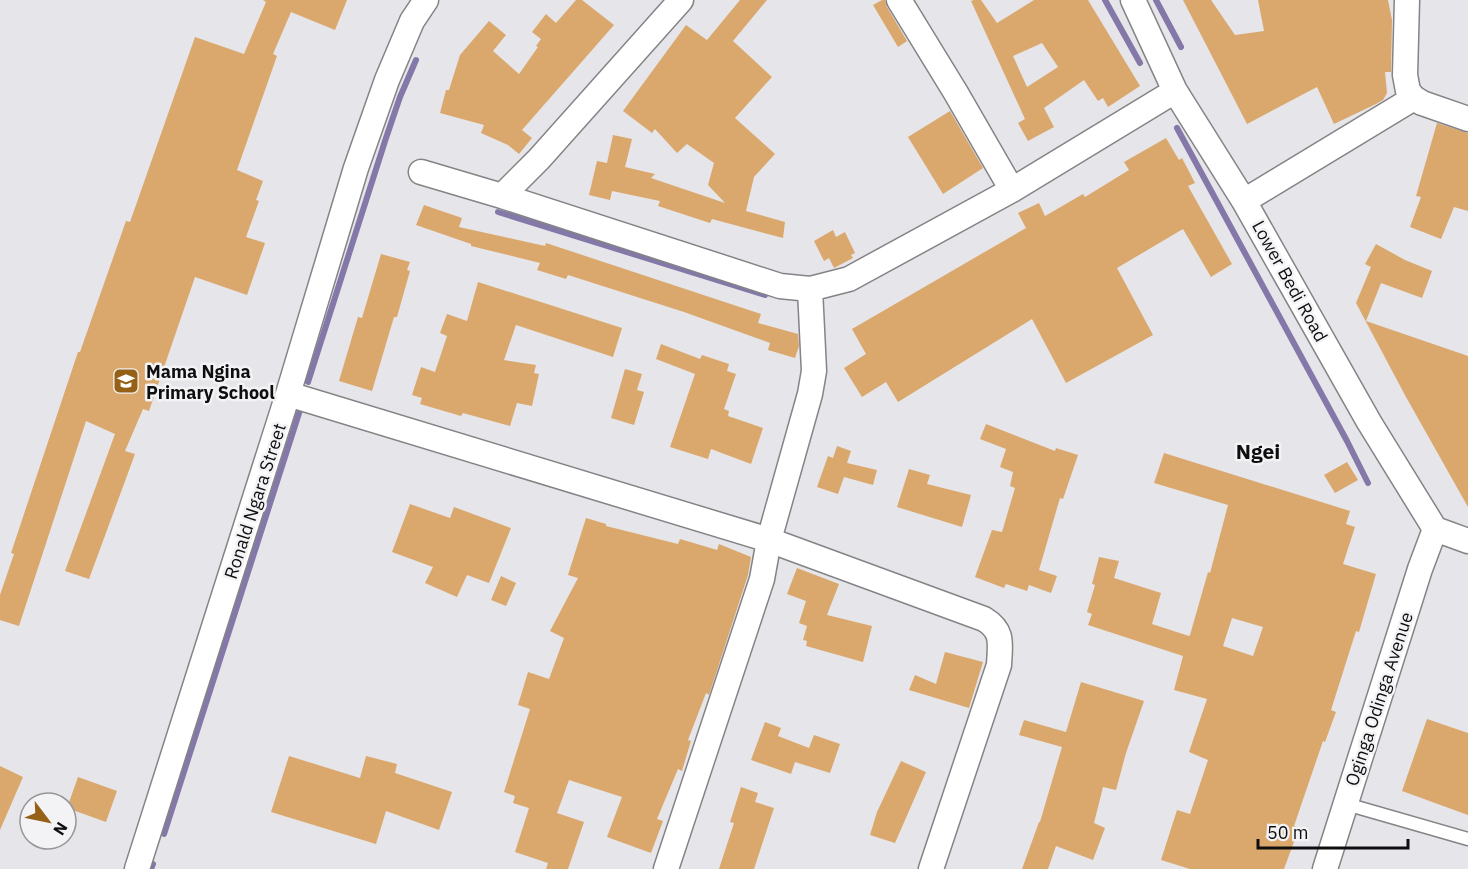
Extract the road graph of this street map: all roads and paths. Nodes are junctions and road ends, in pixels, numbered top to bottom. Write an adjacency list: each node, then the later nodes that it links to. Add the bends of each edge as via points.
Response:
1 (426, 0): 14 (street, Ronald Ngara Street, via 412,21 387,80 356,168)
2 (681, 0): 11 (street)
3 (899, 0): 10 (street)
4 (1133, 0): 6 (street, Lower Bedi Road)
5 (1407, 0): 7 (street, via 1405,75 1408,91)
6 (1175, 91): 10 (street); 12 (street, Lower Bedi Road)
7 (1414, 98): 8 (street); 12 (street)
8 (1468, 119)
9 (421, 172): 11 (street)
10 (1012, 190): 13 (street, via 849,279)
11 (502, 196): 13 (street, via 780,286)
12 (1244, 201): 15 (street, Lower Bedi Road, via 1369,422)
13 (810, 289): 16 (street, via 814,371)
14 (288, 394): 16 (street); 20 (street, Ronald Ngara Street)
15 (1435, 529): 17 (street); 18 (street, Oginga Odinga Avenue)
16 (769, 540): 21 (street, via 762,579); 22 (street, via 984,619 998,632 999,665)
17 (1468, 541)
18 (1346, 804): 19 (lane); 23 (street, Oginga Odinga Avenue)
19 (1468, 839)
20 (137, 869)
21 (666, 869)
22 (931, 869)
23 (1325, 869)

